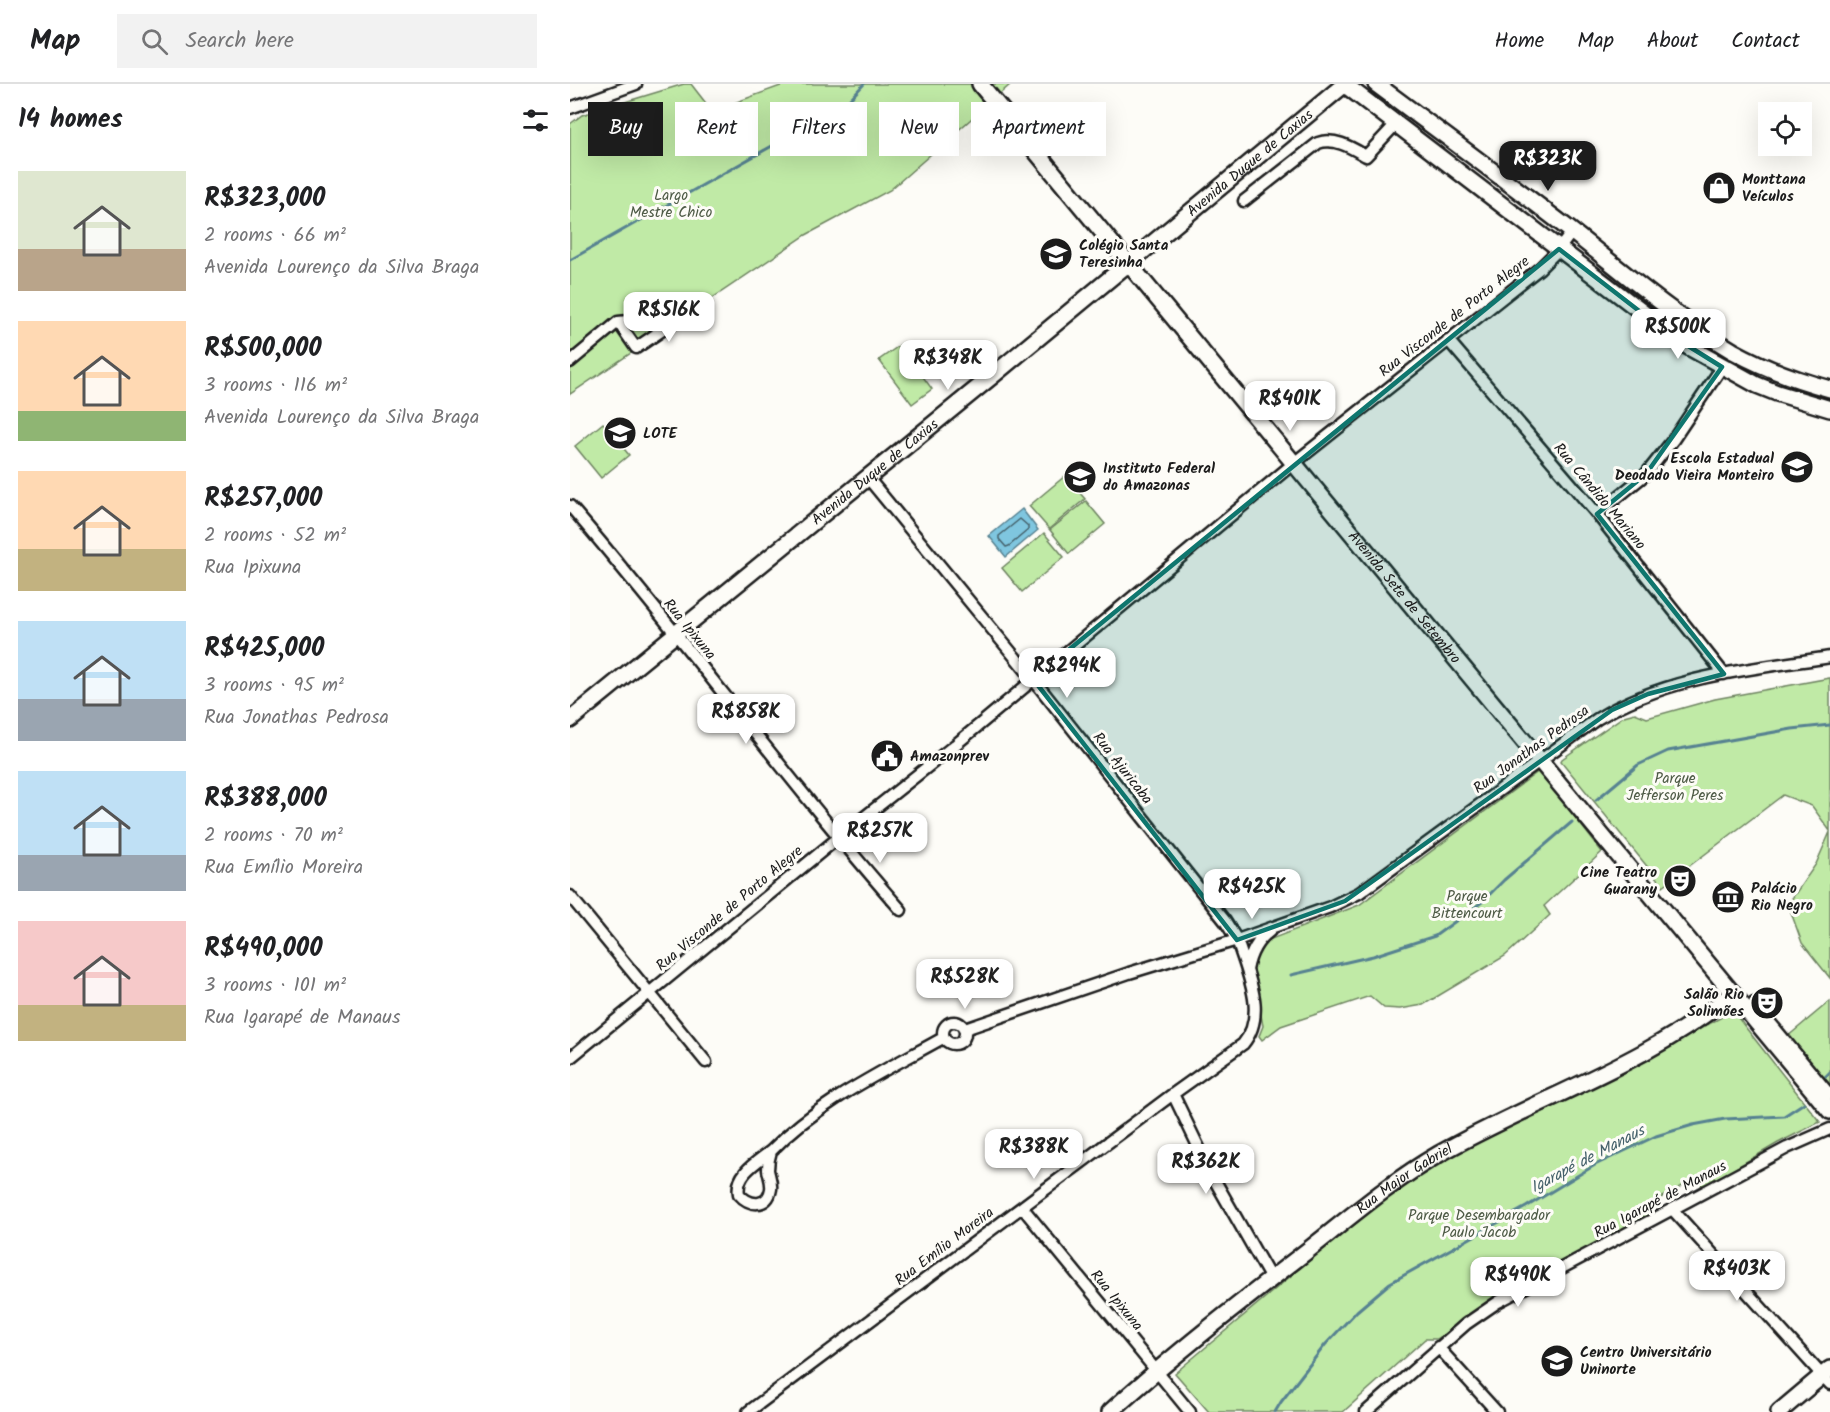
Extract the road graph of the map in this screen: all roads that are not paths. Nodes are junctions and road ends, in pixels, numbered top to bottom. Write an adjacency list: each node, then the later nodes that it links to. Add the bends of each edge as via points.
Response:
1 (636, 84): 5 (street)
2 (980, 84): 10 (street, Avenida Sete de Setembro)
3 (1344, 84): 6 (street); 10 (street, Avenida Duque de Caxias)
4 (1376, 84): 8 (street)
5 (570, 108)
6 (1396, 124): 7 (street, via 1366,156 1337,142 1318,143); 9 (street)
7 (1244, 201)
8 (1572, 232): 9 (street, Rua Visconde de Porto Alegre); 11 (street)
9 (1559, 249): 13 (street); 14 (street, Rua Visconde de Porto Alegre)
10 (1128, 263): 19 (street, Avenida Sete de Setembro); 20 (street, Avenida Duque de Caxias)
11 (1671, 309): 13 (street); 17 (street, via 1742,356)
12 (618, 322): 15 (street)
13 (1658, 326): 16 (street)
14 (1448, 340): 19 (street, Rua Visconde de Porto Alegre); 22 (street, Rua Cândido Mariano)
15 (570, 362)
16 (1722, 367): 18 (street, via 1777,393); 22 (street, via 1646,474)
17 (1830, 389)
18 (1830, 409)
19 (1294, 462): 26 (street, Rua Visconde de Porto Alegre); 28 (street, Avenida Sete de Setembro)
20 (868, 478): 23 (street, Avenida Duque de Caxias); 26 (street, Rua Ajuricaba)
21 (570, 506): 23 (street, Rua Ipixuna)
22 (1597, 514): 25 (street, Rua Cândido Mariano)
23 (675, 634): 27 (street, Avenida Duque de Caxias); 29 (street, Rua Ipixuna)
24 (1830, 657): 25 (street, Rua Jonathas Pedrosa)
25 (1724, 674): 28 (street, Rua Jonathas Pedrosa, via 1630,701 1597,719)
26 (1033, 679): 29 (street, Rua Visconde de Porto Alegre); 33 (street, Rua Ajuricaba)
27 (570, 720)
28 (1541, 760): 32 (street, Rua Jonathas Pedrosa, via 1359,893); 35 (street, Avenida Sete de Setembro)
29 (838, 838): 31 (street, Rua Ipixuna); 36 (street, Rua Visconde de Porto Alegre)
30 (570, 896): 36 (street)
31 (901, 910)
32 (1275, 927): 33 (street, Rua Jonathas Pedrosa); 34 (street, Rua Jonathas Pedrosa, via 1255,945)
33 (1238, 940): 34 (street, Rua Emílio Moreira); 38 (street, Rua Jonathas Pedrosa)
34 (1246, 972): 42 (street, Rua Emílio Moreira, via 1255,1007 1251,1034 1234,1052)
35 (1733, 993): 44 (street, Avenida Sete de Setembro); 49 (street, Rua Major Gabriel, via 1635,1057 1437,1155)
36 (649, 994): 40 (street, Rua Visconde de Porto Alegre); 41 (street)
37 (1754, 1004): 43 (street)
38 (964, 1029): 39 (street, via 960,1043 952,1044); 39 (street, via 960,1023 949,1022 942,1030)
39 (943, 1038): 46 (street, via 825,1107)
40 (570, 1058)
41 (706, 1062)
42 (1173, 1094): 47 (street, Rua Emílio Moreira); 49 (street, via 1214,1179)
43 (1830, 1095)
44 (1830, 1111)
45 (1830, 1129): 48 (street, Rua Igarapé de Manaus)
46 (771, 1151): 46 (street, via 739,1181 739,1194 751,1204 759,1203 769,1194)
47 (1022, 1207): 51 (street, Rua Ipixuna); 53 (street, Rua Emílio Moreira)
48 (1673, 1210): 50 (street, Rua Igarapé de Manaus, via 1498,1302); 52 (street)
49 (1270, 1279): 51 (street, Rua Major Gabriel)
50 (1438, 1347): 56 (street, Rua Igarapé de Manaus); 57 (street)
51 (1155, 1371): 54 (street, Rua Major Gabriel); 55 (street, Rua Ipixuna)
52 (1827, 1376): 58 (street)
53 (748, 1412)
54 (1110, 1412)
55 (1190, 1412)
56 (1366, 1412)
57 (1497, 1412)
58 (1779, 1412)

